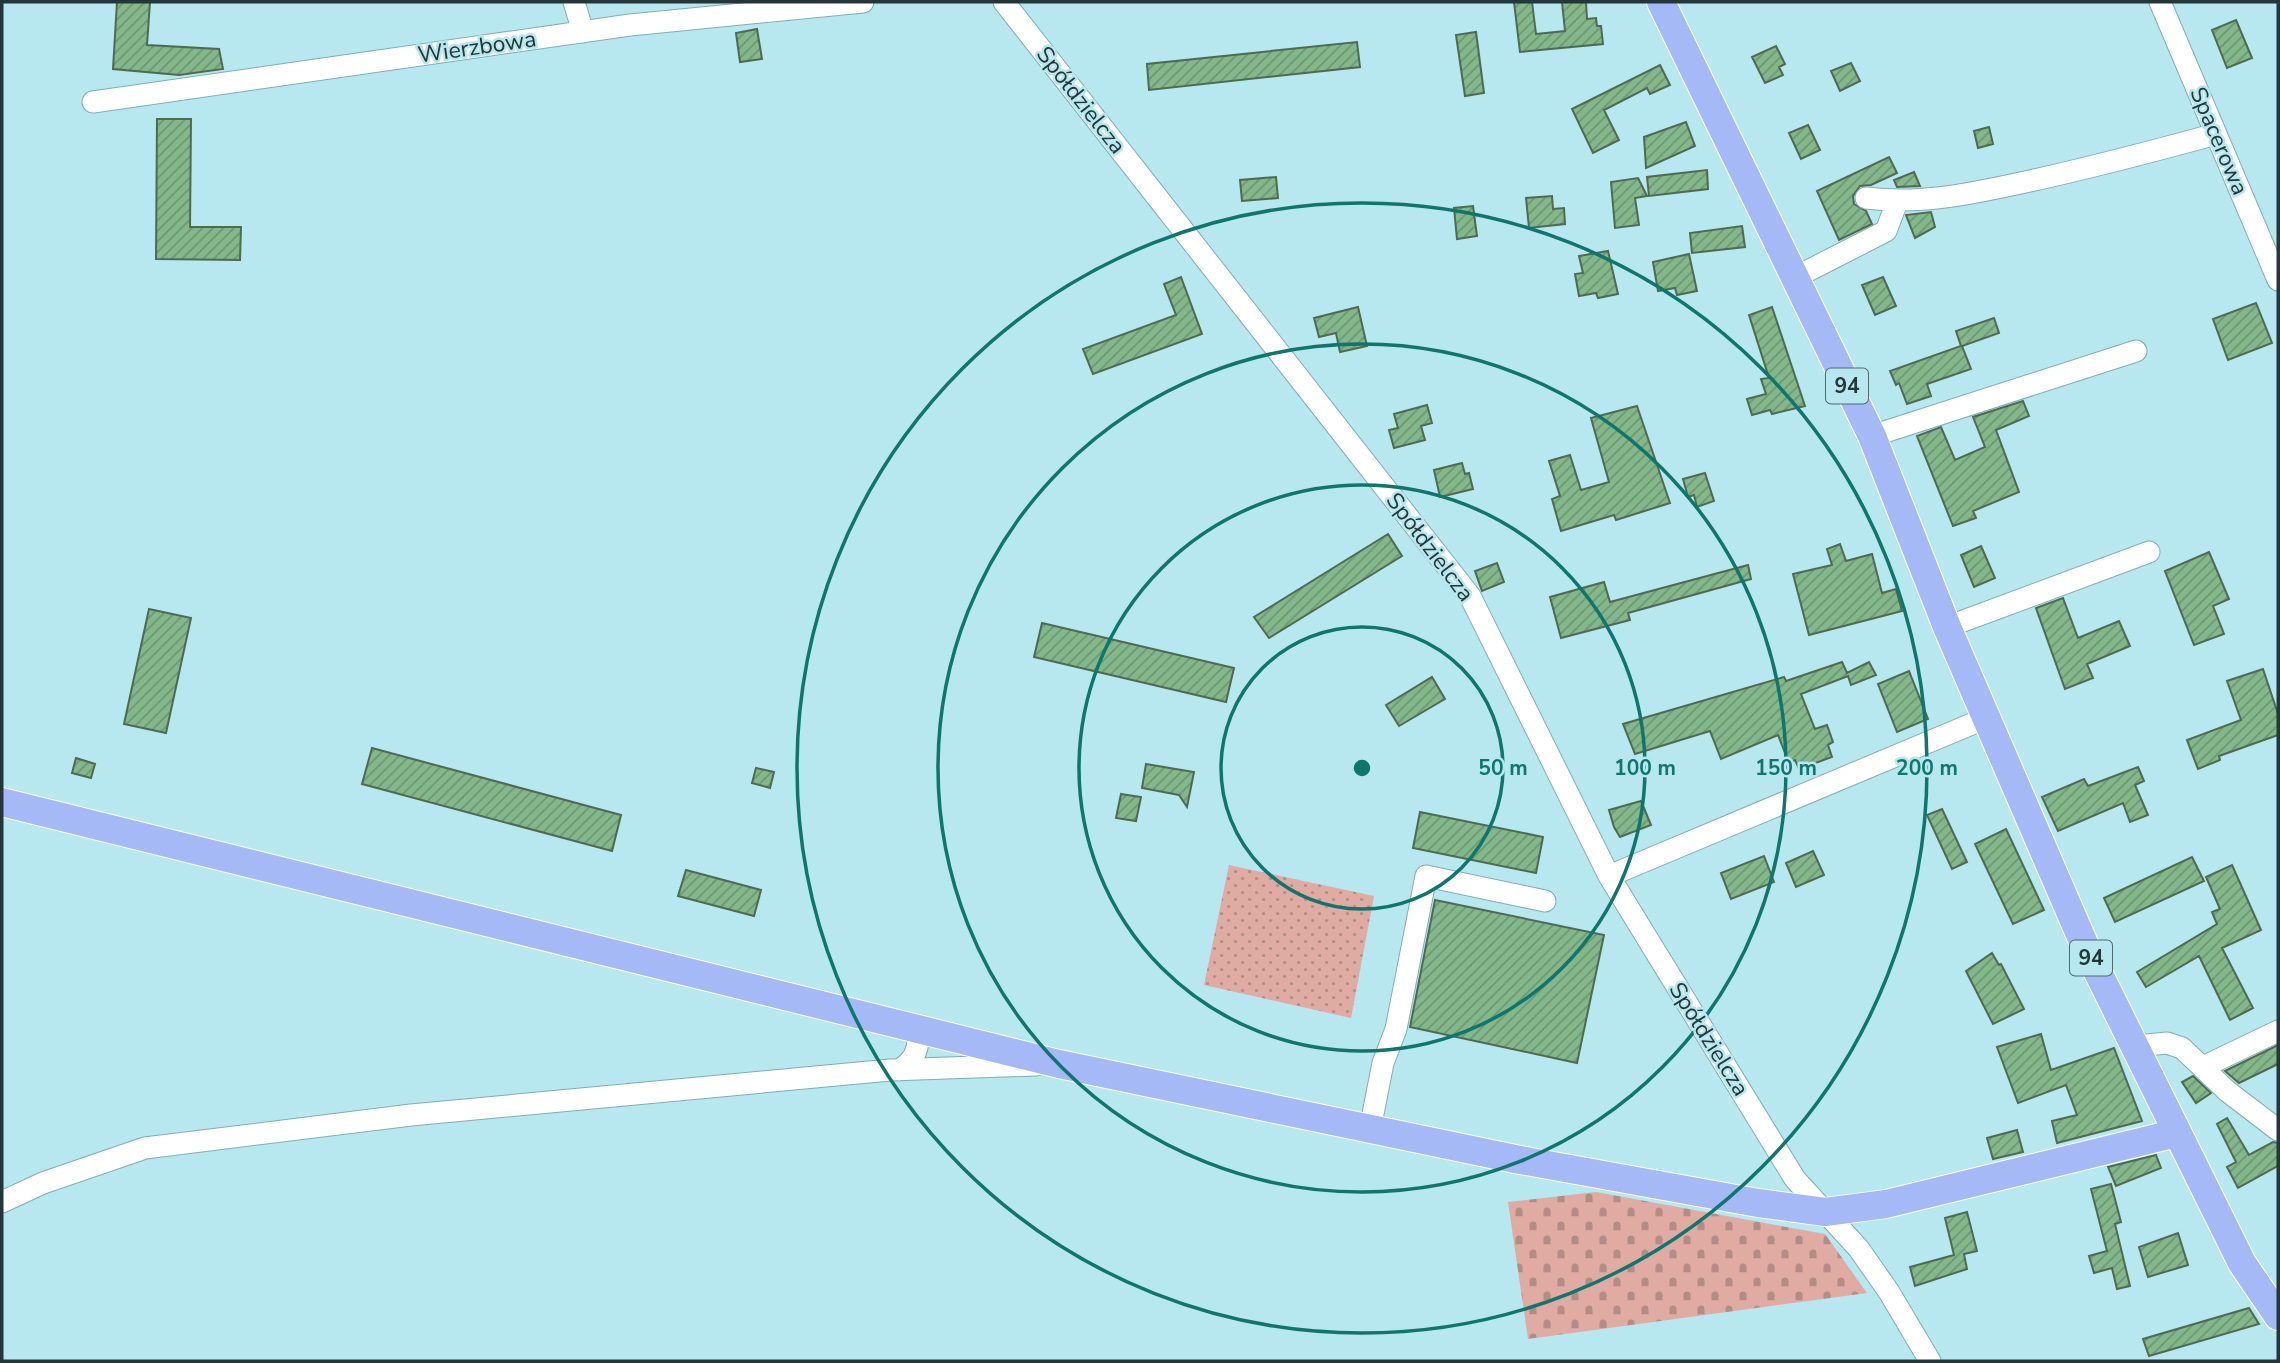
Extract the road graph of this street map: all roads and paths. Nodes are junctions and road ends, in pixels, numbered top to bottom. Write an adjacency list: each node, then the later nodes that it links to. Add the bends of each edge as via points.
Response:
1 (574, 2): 6 (street)
2 (863, 2): 6 (street, Wierzbowa)
3 (1004, 2): 19 (street, Spółdzielcza, via 1470,596)
4 (1661, 2): 11 (main road, 94)
5 (2160, 2): 8 (street, Spacerowa)
6 (583, 32): 7 (street, Wierzbowa)
7 (93, 102)
8 (2216, 134): 10 (street, via 2113,163 1984,191); 12 (street, Spacerowa)
9 (1866, 198): 10 (street)
10 (1897, 201): 11 (street, via 1886,231)
11 (1794, 278): 14 (main road, 94)
12 (2278, 280)
13 (2136, 351): 14 (street)
14 (1872, 436): 16 (main road, 94)
15 (2149, 552): 16 (street)
16 (1947, 627): 17 (main road, 94)
17 (1986, 718): 19 (street); 23 (main road, 94, via 2052,874)
18 (2, 802): 21 (main road)
19 (1609, 876): 31 (street, Spółdzielcza, via 1795,1179)
20 (1545, 901): 27 (street, via 1426,876 1396,1029 1383,1062)
21 (915, 1028): 24 (main road); 26 (street, via 916,1051)
22 (2278, 1031): 25 (street)
23 (2136, 1046): 25 (street, via 2175,1045); 29 (main road, 94)
24 (1059, 1064): 26 (street); 27 (main road)
25 (2203, 1067): 28 (street)
26 (899, 1070): 30 (street, via 411,1115 145,1148)
27 (1370, 1129): 31 (main road, via 1749,1202)
28 (2278, 1130)
29 (2177, 1133): 31 (main road, via 1886,1204); 32 (main road, 94, via 2242,1264)
30 (2, 1202)
31 (1825, 1212): 33 (street, Spółdzielcza, via 1859,1249)
32 (2278, 1316)
33 (1930, 1361)

